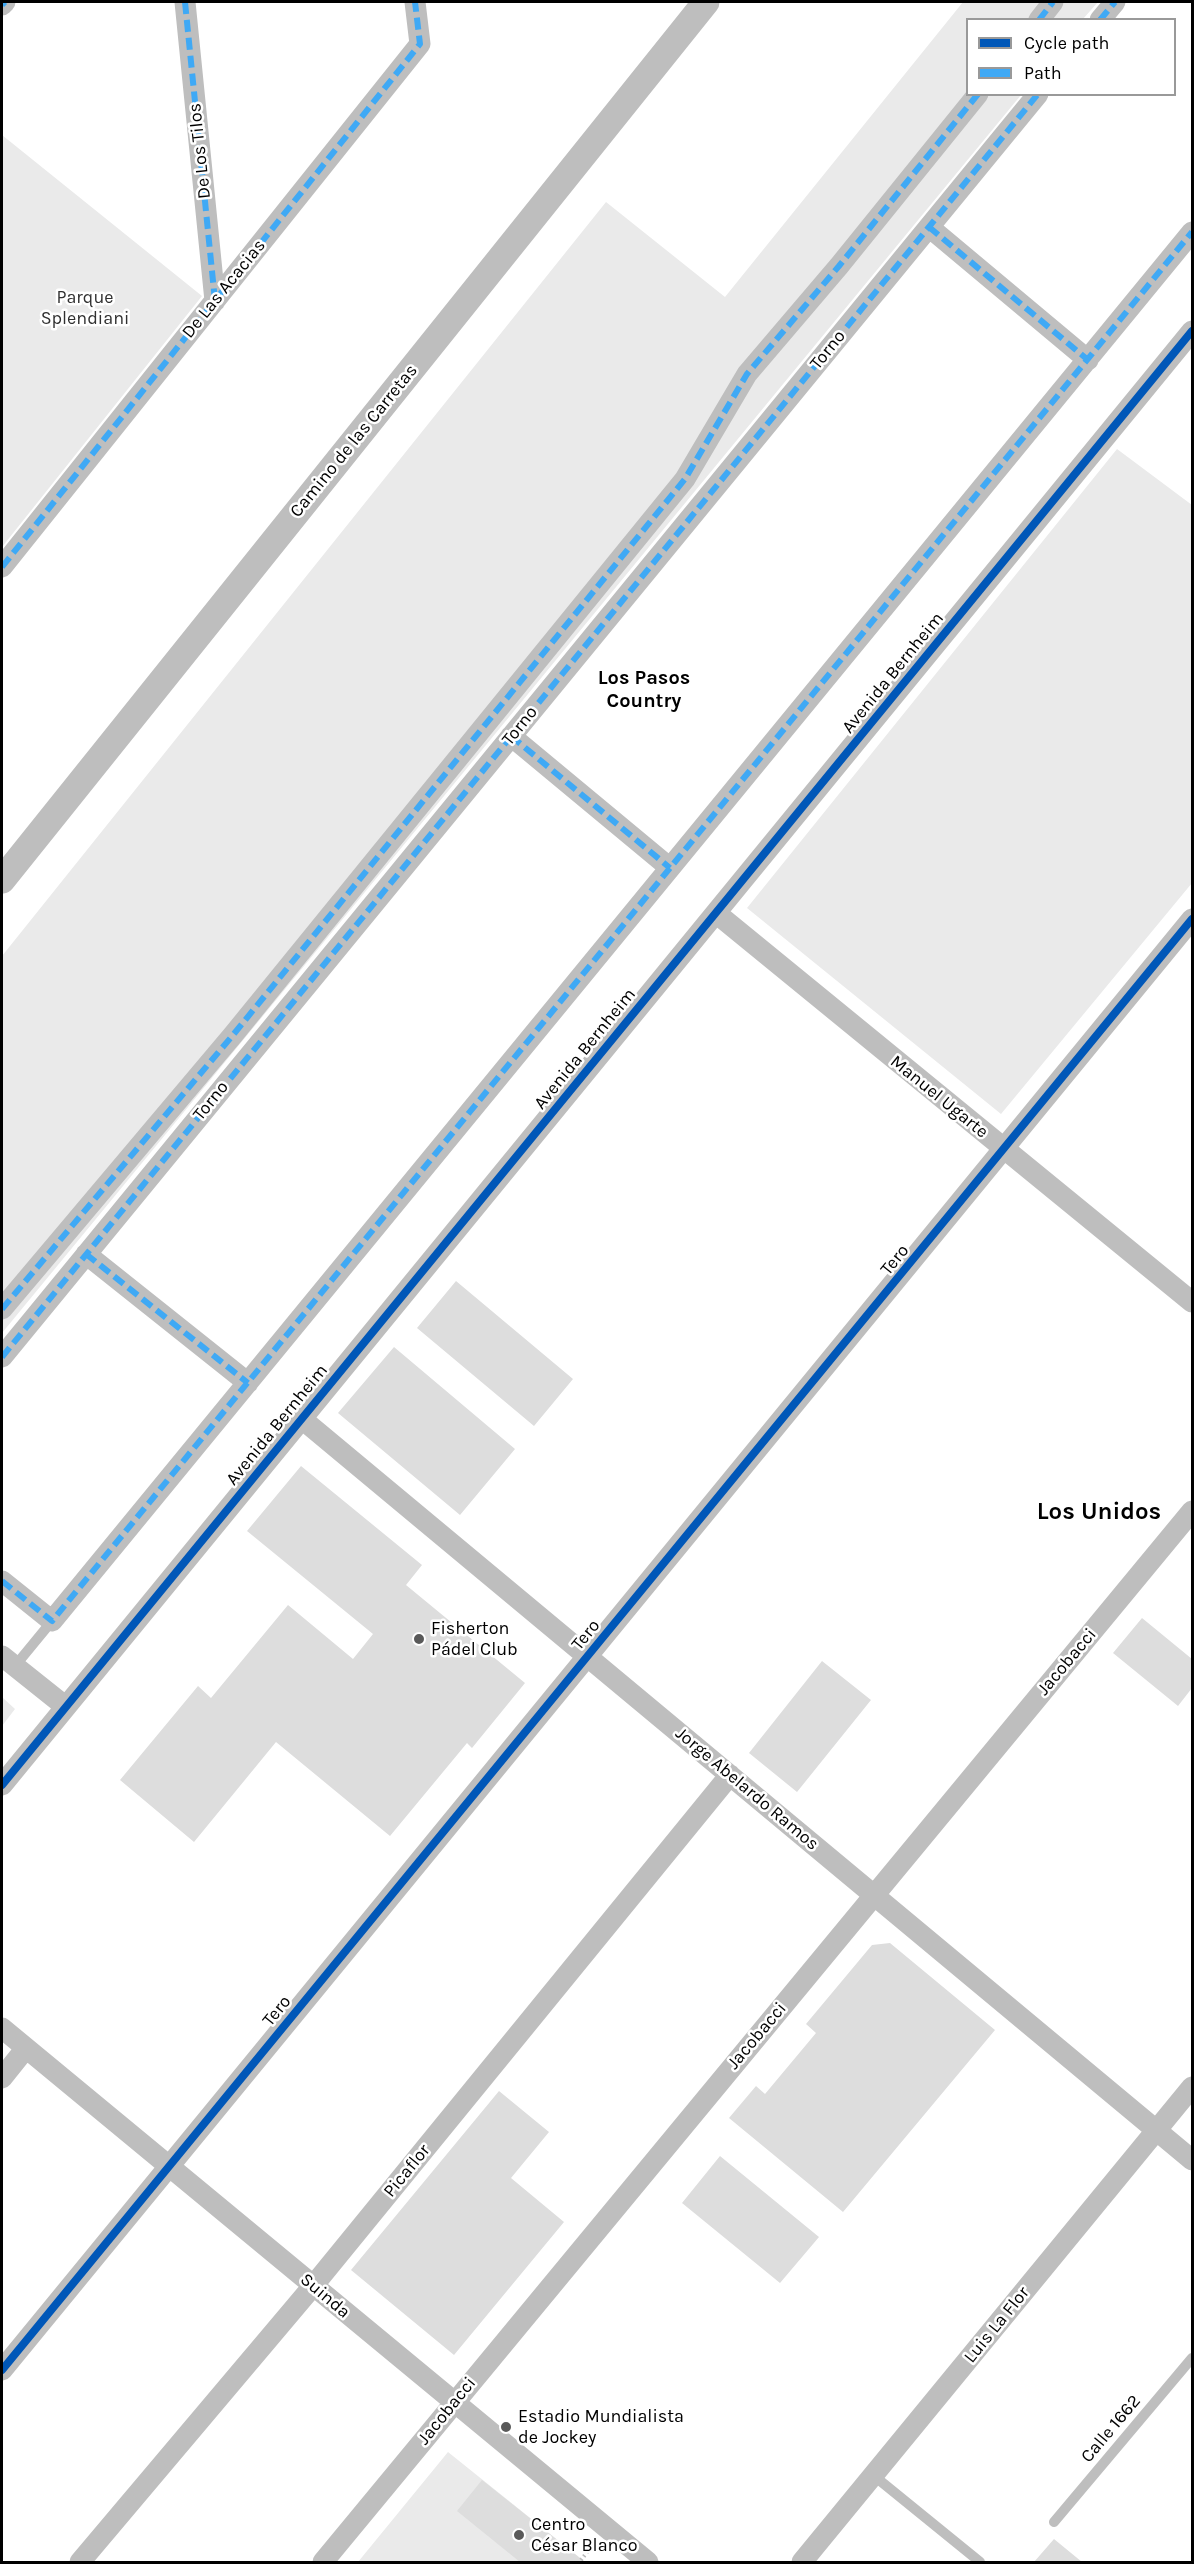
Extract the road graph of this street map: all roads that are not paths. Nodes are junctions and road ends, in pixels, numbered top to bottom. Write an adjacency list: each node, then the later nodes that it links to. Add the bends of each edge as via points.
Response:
1 (5, 2): 7 (street)
2 (185, 2): 14 (street, De Los Tilos)
3 (415, 2): 14 (street, De Las Acacias, via 420,44)
4 (706, 2): 20 (street, Camino de las Carretas)
5 (1053, 2): 8 (street)
6 (1115, 2): 9 (street)
7 (2, 5)
8 (1041, 18)
9 (1102, 18)
10 (976, 96): 26 (street, via 747,374 685,479 233,1035)
11 (1036, 96): 12 (street, Torno)
12 (930, 227): 16 (street); 18 (street, Torno)
13 (1192, 232): 16 (street)
14 (214, 301): 17 (street, De Las Acacias)
15 (1192, 331): 21 (street, Avenida Bernheim)
16 (1088, 360): 19 (street)
17 (2, 567)
18 (511, 736): 19 (street); 24 (street, Torno)
19 (670, 868): 28 (street)
20 (2, 880)
21 (716, 913): 23 (street, Manuel Ugarte); 29 (street, Avenida Bernheim)
22 (1192, 919): 23 (street, Tero)
23 (1004, 1151): 25 (street, Manuel Ugarte); 33 (street, Tero)
24 (86, 1254): 27 (street, Torno); 28 (street)
25 (1192, 1302)
26 (2, 1309)
27 (2, 1357)
28 (248, 1383): 32 (street)
29 (302, 1419): 33 (street, Jorge Abelardo Ramos); 35 (street, Avenida Bernheim)
30 (1192, 1511): 38 (street, Jacobacci)
31 (2, 1581): 32 (street)
32 (52, 1621): 34 (lane)
33 (588, 1657): 36 (street, Jorge Abelardo Ramos); 45 (street, Tero)
34 (8, 1661): 35 (street)
35 (66, 1707): 37 (street, Avenida Bernheim)
36 (730, 1775): 38 (street, Jorge Abelardo Ramos); 46 (street, Picaflor)
37 (2, 1785)
38 (874, 1895): 43 (street, Jorge Abelardo Ramos); 49 (street, Jacobacci)
39 (2, 2028): 40 (street, Suinda)
40 (26, 2048): 41 (street); 45 (street, Suinda)
41 (2, 2078)
42 (1192, 2087): 43 (street, Luis La Flor)
43 (1157, 2130): 44 (street, Jorge Abelardo Ramos); 50 (street, Luis La Flor)
44 (1192, 2160)
45 (168, 2166): 46 (street, Suinda); 48 (street, Tero)
46 (313, 2286): 49 (street, Suinda); 52 (street, Picaflor)
47 (1192, 2358): 51 (lane, Calle 1662)
48 (2, 2370)
49 (454, 2402): 53 (street, Jacobacci); 54 (street, Suinda)
50 (873, 2475): 55 (street, Luis La Flor); 56 (lane)
51 (1054, 2522)
52 (80, 2562)
53 (323, 2562)
54 (648, 2562)
55 (801, 2562)
56 (980, 2562)

